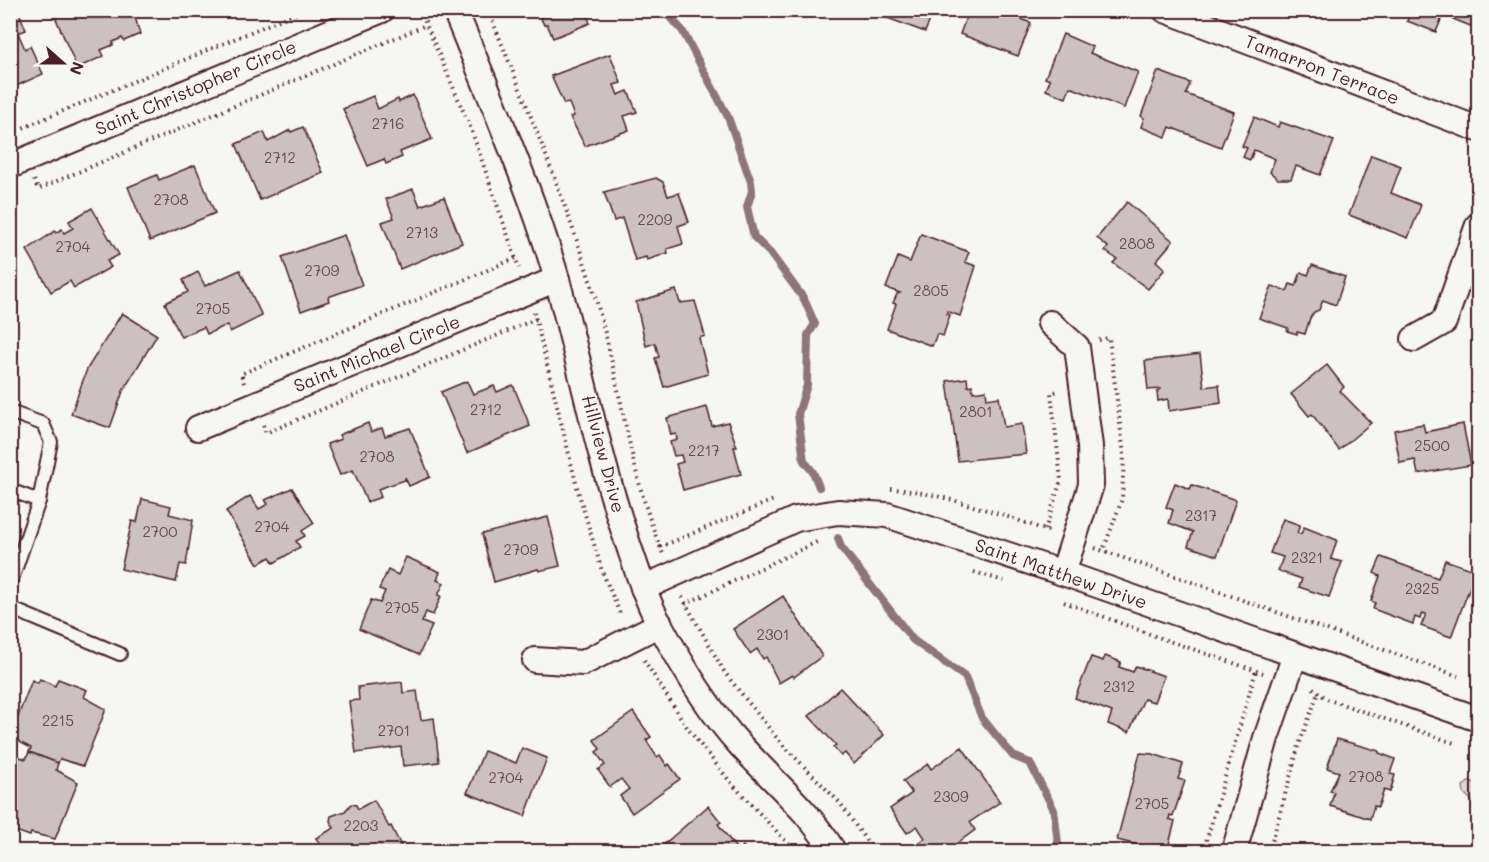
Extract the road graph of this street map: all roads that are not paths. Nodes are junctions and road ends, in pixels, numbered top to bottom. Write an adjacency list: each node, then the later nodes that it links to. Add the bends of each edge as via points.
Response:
1 (382, 10): 5 (street, Saint Christopher Circle)
2 (455, 10): 7 (street, Hillview Drive, via 519,169)
3 (1165, 10): 4 (street, Tamarron Terrace)
4 (1479, 129)
5 (10, 166)
6 (1479, 225): 9 (street, via 1444,322)
7 (556, 279): 11 (street, Saint Michael Circle); 16 (street, Hillview Drive, via 607,480)
8 (1050, 323): 14 (street, via 1077,348 1090,446 1090,485)
9 (1414, 339)
10 (10, 412): 13 (lane, via 43,424 51,442)
11 (198, 428)
12 (10, 490): 13 (lane)
13 (39, 501): 15 (lane)
14 (1063, 573): 16 (street, Saint Matthew Drive, via 887,516 838,512 796,519); 20 (street, Saint Matthew Drive)
15 (10, 585)
16 (643, 588): 18 (street, Hillview Drive)
17 (10, 608): 19 (lane)
18 (660, 624): 21 (street, via 583,663); 23 (street, Hillview Drive, via 695,685 739,744 796,802)
19 (120, 654)
20 (1295, 655): 22 (street, Saint Matthew Drive); 24 (street, via 1266,738)
21 (535, 660)
22 (1479, 719)
23 (834, 852)
24 (1234, 852)

